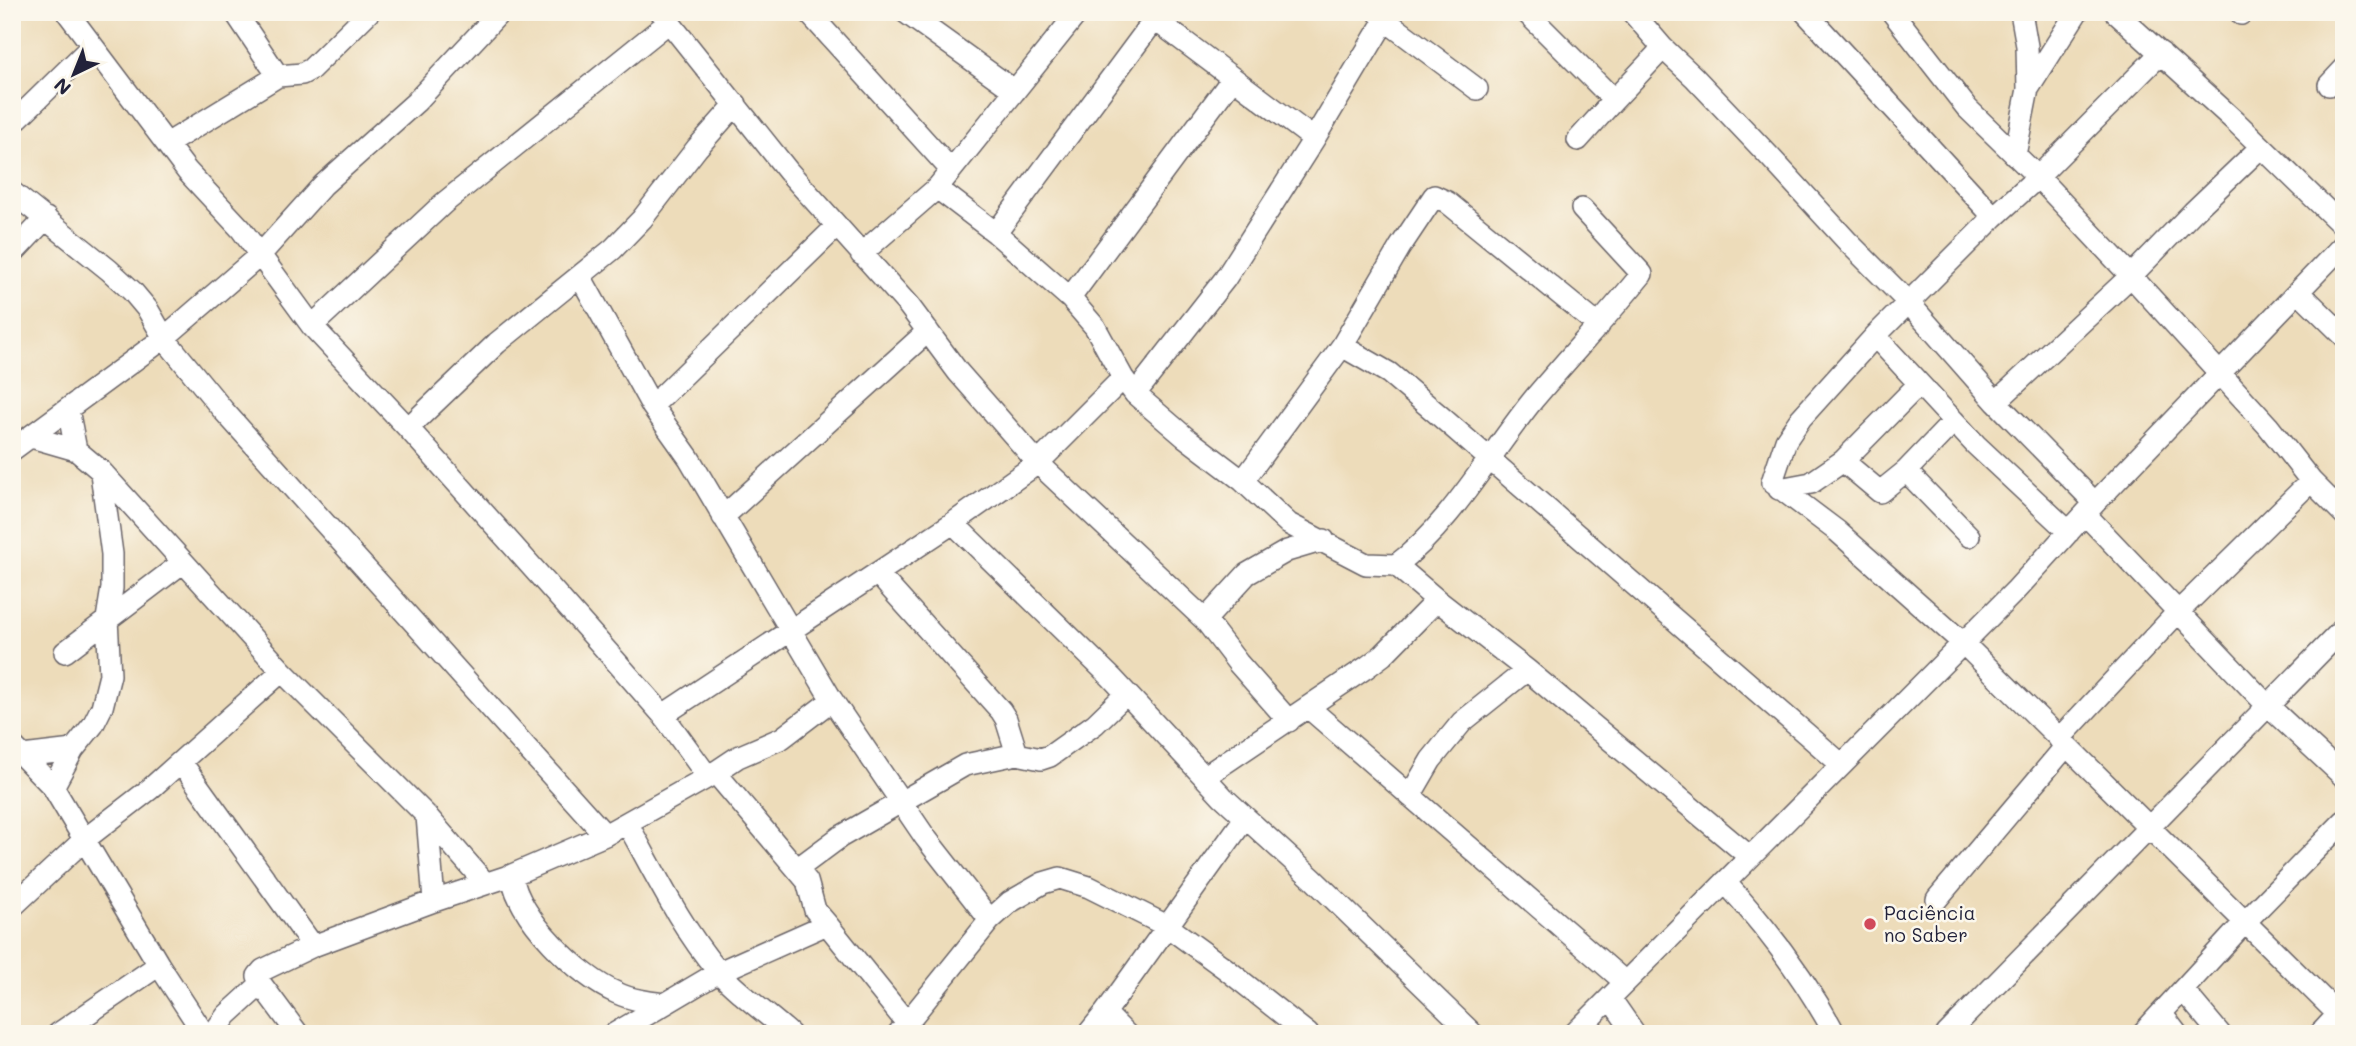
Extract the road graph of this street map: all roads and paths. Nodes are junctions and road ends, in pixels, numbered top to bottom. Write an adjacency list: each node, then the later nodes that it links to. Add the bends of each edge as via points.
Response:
1 (67, 12): 18 (street)
2 (235, 12): 22 (street)
3 (369, 12): 22 (street, via 311,69)
4 (500, 12): 49 (street, via 416,102 323,185)
5 (808, 12): 36 (street)
6 (905, 12): 27 (street)
7 (1078, 12): 27 (street)
8 (1526, 12): 28 (street)
9 (1632, 12): 19 (street)
10 (1805, 12): 41 (street)
11 (1892, 12): 35 (street, via 1967,108)
12 (2021, 12): 26 (street)
13 (2077, 12): 26 (street)
14 (2115, 12): 20 (street)
15 (1150, 16): 23 (street); 45 (street)
16 (1382, 16): 25 (street); 31 (street)
17 (665, 17): 29 (street); 55 (street, via 444,203)
18 (92, 46): 30 (street); 33 (street)
19 (1663, 48): 28 (street); 54 (street)
20 (2161, 53): 34 (street); 37 (street)
21 (2344, 69): 24 (street)
22 (278, 76): 33 (street)
23 (1233, 78): 31 (street); 53 (street)
24 (2329, 85)
25 (1477, 89)
26 (2028, 89): 35 (street)
27 (1015, 91): 36 (street)
28 (1614, 100): 32 (street)
29 (736, 104): 43 (street); 50 (street, via 642,219)
30 (12, 124)
31 (1314, 139): 64 (street, via 1225,279)
32 (1577, 140)
33 (167, 144): 49 (street)
34 (2262, 147): 44 (street); 51 (street)
35 (2015, 155): 37 (street)
36 (951, 170): 38 (street)
37 (2038, 177): 41 (street); 51 (street)
38 (937, 188): 45 (street); 48 (street)
39 (12, 192): 42 (street)
40 (1582, 209): 56 (street, via 1642,274)
41 (1994, 217): 54 (street)
42 (46, 218): 47 (street); 60 (street, via 132,291)
43 (836, 227): 48 (street); 66 (street)
44 (2344, 227)
45 (996, 233): 53 (street)
46 (2344, 244): 52 (street)
47 (12, 254)
48 (860, 254): 57 (street)
49 (260, 255): 55 (street); 60 (street)
50 (580, 276): 66 (street); 69 (street, via 497,343)
51 (2131, 276): 62 (street); 65 (street)
52 (2299, 292): 59 (street); 62 (street)
53 (1070, 298): 64 (street, via 1095,327)
54 (1908, 302): 58 (street); 65 (street)
55 (312, 326): 69 (street)
56 (1599, 327): 61 (street, via 1434,196); 73 (street, via 1533,400)
57 (928, 331): 75 (street); 83 (street)
58 (1875, 336): 63 (street); 80 (street, via 1786,440 1772,482)
59 (2344, 336)
60 (164, 338): 67 (street); 124 (street, via 223,411)
61 (1342, 346): 73 (street, via 1389,373); 78 (street)
62 (2220, 372): 79 (street); 81 (street)
63 (1919, 384): 68 (street); 74 (street)
64 (1129, 386): 75 (street); 78 (street)
65 (1996, 402): 81 (street)
66 (652, 406): 83 (street)
67 (68, 409): 70 (street); 72 (street)
68 (1954, 421): 77 (street); 85 (street)
69 (408, 428): 105 (street)
70 (31, 437): 71 (street); 72 (street)
71 (12, 450)
72 (76, 450): 76 (street)
73 (1489, 458): 89 (street, via 1424,542); 112 (street)
74 (1843, 461): 77 (street, via 1880,492); 80 (street, via 1811,483)
75 (1038, 463): 84 (street); 94 (street)
76 (101, 471): 88 (street); 93 (street, via 112,554)
77 (1906, 471): 86 (street)
78 (1243, 481): 87 (street, via 1289,524)
79 (2311, 481): 82 (street); 92 (street)
80 (1779, 489): 97 (street, via 1837,531)
81 (2090, 509): 85 (street); 92 (street)
82 (2344, 514)
83 (723, 517): 96 (street)
84 (953, 523): 90 (street); 101 (street)
85 (2069, 531): 97 (street)
86 (1969, 536)
87 (1324, 540): 89 (street, via 1366,564); 94 (street, via 1287,551 1247,574)
88 (182, 563): 93 (street); 100 (street)
89 (1396, 565): 91 (street)
90 (877, 573): 96 (street); 110 (street, via 1001,711)
91 (1437, 600): 99 (street); 104 (street, via 1382,655)
92 (2178, 613): 103 (street); 107 (street)
93 (107, 619): 98 (street); 109 (street, via 110,675 102,707)
94 (1205, 620): 106 (street)
95 (2344, 628): 103 (street)
96 (791, 631): 102 (street); 105 (street)
97 (1963, 643): 107 (street); 112 (street)
98 (65, 652)
99 (1527, 670): 117 (street, via 1462,722); 126 (street)
100 (282, 671): 111 (street); 119 (street)
101 (1126, 694): 110 (street, via 1095,724 1050,756 1041,759); 114 (street)
102 (832, 700): 113 (street, via 782,738); 118 (street)
103 (2267, 705): 115 (street); 123 (street)
104 (1309, 708): 106 (street); 117 (street)
105 (663, 715): 113 (street)
106 (1289, 721): 114 (street)
107 (2063, 742): 123 (street); 131 (street)
108 (15, 748): 109 (street); 116 (street)
109 (73, 750): 116 (street)
110 (1017, 754): 118 (street, via 965,765)
111 (180, 762): 125 (street); 138 (street)
112 (1841, 764): 126 (street)
113 (711, 774): 122 (street); 127 (street)
114 (1204, 777): 120 (street)
115 (2344, 777)
116 (54, 787): 125 (street)
117 (1410, 796): 141 (street)
118 (903, 803): 127 (street, via 840,837); 134 (street)
119 (427, 816): 130 (street); 132 (street)
120 (1245, 818): 137 (street); 159 (street)
121 (2344, 821): 135 (street)
122 (627, 823): 124 (street); 140 (street, via 691,934)
123 (2149, 829): 135 (street); 163 (street)
124 (605, 835): 128 (street)
125 (84, 840): 133 (street); 139 (street)
126 (1750, 857): 129 (street)
127 (797, 869): 136 (street, via 807,881 814,910)
128 (512, 875): 130 (street); 145 (street, via 522,905 573,963 615,993)
129 (1724, 882): 141 (street); 162 (street, via 1811,990)
130 (485, 883): 132 (street)
131 (1937, 899)
132 (434, 901): 138 (street)
133 (12, 907)
134 (990, 920): 137 (street, via 1010,902 1060,878 1089,887); 149 (street)
135 (2246, 921): 143 (street); 148 (street)
136 (827, 924): 140 (street); 149 (street)
137 (1167, 926): 146 (street); 158 (street)
138 (313, 946): 142 (street, via 263,970 258,976)
139 (159, 965): 150 (street); 151 (street)
140 (719, 972): 145 (street); 155 (street)
141 (1626, 982): 144 (street)
142 (261, 984): 152 (street, via 226,1015); 153 (street)
143 (2183, 990): 147 (street); 166 (street)
144 (1609, 998): 160 (street); 161 (street)
145 (664, 1004): 154 (street)
146 (1105, 1013): 156 (street); 157 (street)
147 (2161, 1013): 164 (street); 165 (street)
148 (2342, 1014): 167 (street)
149 (902, 1028)
150 (58, 1034)
151 (204, 1034)
152 (213, 1034)
153 (298, 1034)
154 (614, 1034)
155 (790, 1034)
156 (1088, 1034)
157 (1126, 1034)
158 (1308, 1034)
159 (1474, 1034)
160 (1574, 1034)
161 (1635, 1034)
162 (1835, 1034)
163 (1947, 1034)
164 (2142, 1034)
165 (2177, 1034)
166 (2220, 1034)
167 (2320, 1034)

